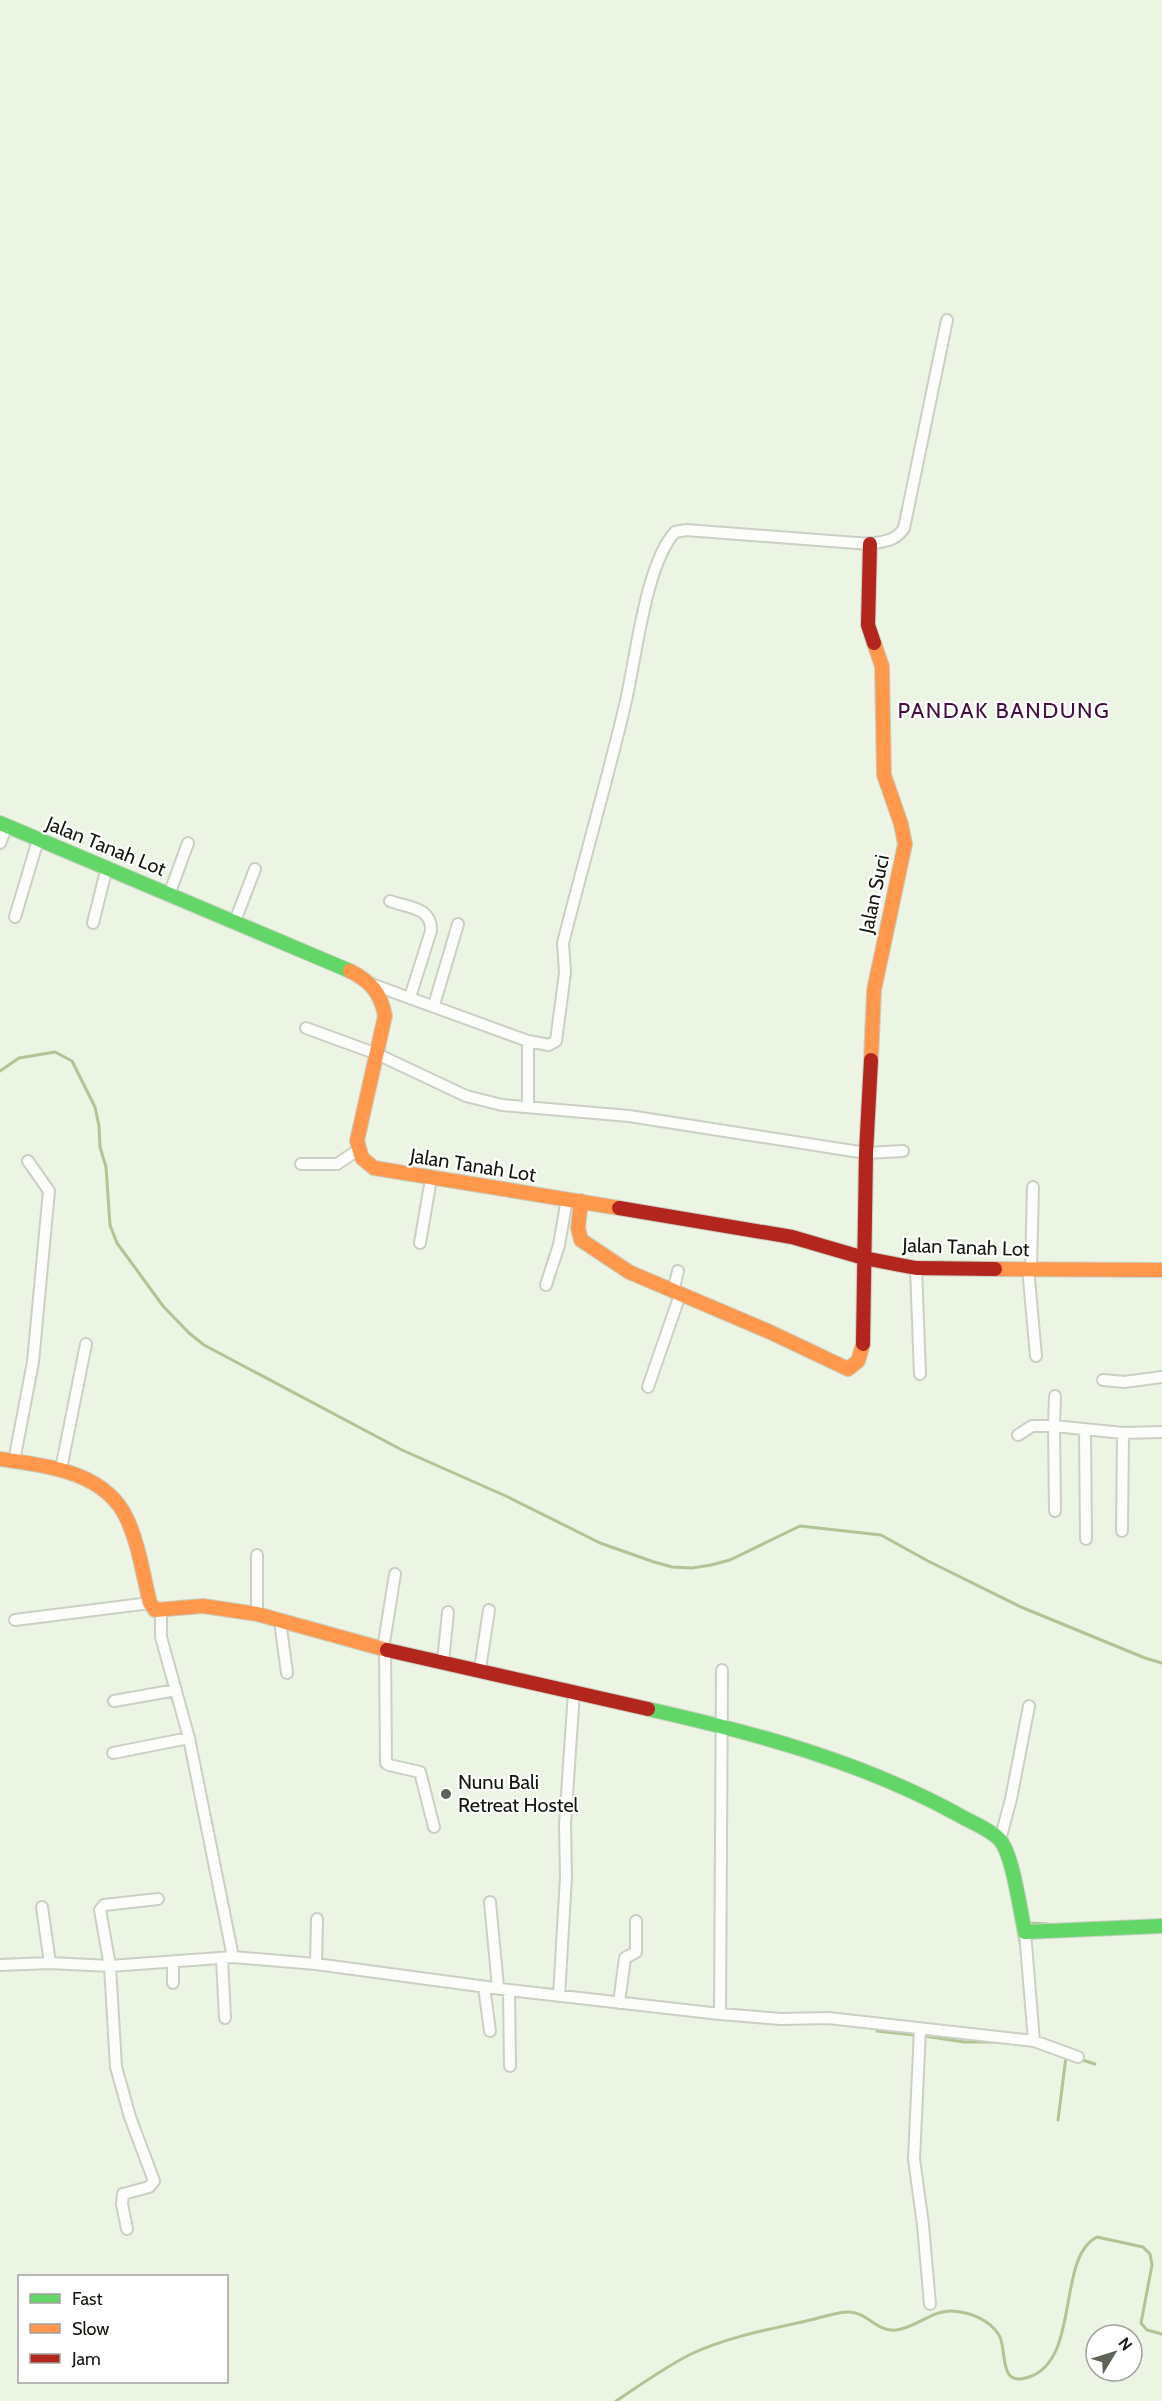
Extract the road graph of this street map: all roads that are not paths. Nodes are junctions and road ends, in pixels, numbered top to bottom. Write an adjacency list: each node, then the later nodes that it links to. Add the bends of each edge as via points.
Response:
1 (947, 320): 2 (street, via 904,528 891,540)
2 (870, 544): 19 (street, via 686,530 670,537 653,572 625,704 563,943 565,973 556,1041 549,1045); 24 (street, Jalan Suci, via 867,626 882,666 884,776 905,844 874,990)
3 (3, 825): 4 (street, Jalan Tanah Lot); 5 (street)
4 (38, 840): 7 (street, Jalan Tanah Lot); 11 (street)
5 (0, 843)
6 (188, 843): 9 (street)
7 (107, 867): 9 (street, Jalan Tanah Lot); 13 (street)
8 (255, 869): 12 (street)
9 (170, 892): 12 (street, Jalan Tanah Lot)
10 (390, 901): 16 (street, via 426,913 431,920)
11 (15, 916)
12 (236, 921): 15 (street, Jalan Tanah Lot, via 328,960)
13 (93, 923)
14 (458, 924): 17 (street)
15 (374, 986): 16 (street); 20 (street, via 385,1016)
16 (410, 997): 17 (street)
17 (434, 1005): 19 (street)
18 (306, 1028): 20 (street)
19 (528, 1041): 21 (street)
20 (377, 1054): 21 (street, via 466,1096 502,1105); 22 (street)
21 (528, 1106): 24 (street, via 629,1116)
22 (358, 1150): 26 (street, via 337,1164); 27 (street, Jalan Tanah Lot, via 374,1168)
23 (903, 1152): 24 (street)
24 (866, 1153): 31 (street, Jalan Suci)
25 (28, 1161): 51 (street, via 49,1191 33,1362)
26 (301, 1164)
27 (431, 1179): 29 (street, Jalan Tanah Lot); 30 (street)
28 (1033, 1187): 33 (street)
29 (574, 1200): 31 (street, Jalan Tanah Lot, via 792,1237); 36 (street); 37 (street, via 582,1240 629,1272)
30 (420, 1243)
31 (864, 1258): 32 (street, Jalan Tanah Lot); 37 (street, Jalan Suci, via 863,1349 848,1369)
32 (916, 1268): 33 (street, Jalan Tanah Lot); 40 (street)
33 (1029, 1268): 34 (street, Jalan Tanah Lot); 39 (street)
34 (1162, 1270)
35 (678, 1271): 37 (street)
36 (546, 1285)
37 (676, 1293): 43 (street)
38 (86, 1344): 52 (street)
39 (1036, 1356)
40 (920, 1374)
41 (1162, 1377): 42 (street, via 1124,1382)
42 (1102, 1380)
43 (648, 1387)
44 (1055, 1396): 45 (street)
45 (1054, 1426): 46 (street); 49 (street, via 1032,1426); 53 (street)
46 (1085, 1429): 48 (street); 55 (street)
47 (1162, 1432): 48 (street)
48 (1123, 1433): 54 (street)
49 (1018, 1435)
50 (0, 1459): 51 (street)
51 (15, 1461): 52 (street)
52 (61, 1469): 58 (street, via 91,1482 117,1501)
53 (1055, 1511)
54 (1122, 1531)
55 (1086, 1539)
56 (257, 1555): 61 (street)
57 (395, 1574): 64 (street)
58 (155, 1607): 61 (street, via 203,1606); 62 (street); 69 (street)
59 (489, 1610): 66 (street)
60 (448, 1612): 65 (street)
61 (257, 1614): 63 (street)
62 (15, 1620)
63 (280, 1621): 64 (street); 68 (street)
64 (384, 1649): 65 (street); 76 (street, via 386,1763 420,1772)
65 (443, 1662): 66 (street)
66 (480, 1669): 70 (street)
67 (722, 1670): 73 (street)
68 (287, 1673)
69 (176, 1690): 71 (street); 74 (street)
70 (574, 1693): 73 (street); 94 (street)
71 (114, 1701)
72 (1029, 1706): 77 (street)
73 (721, 1730): 77 (street, via 844,1762 914,1791); 96 (street)
74 (189, 1738): 75 (street); 85 (street)
75 (113, 1753)
76 (434, 1827)
77 (1000, 1840): 83 (street, via 1009,1860)
78 (158, 1899): 90 (street, via 102,1906)
79 (490, 1902): 93 (street)
80 (42, 1907): 86 (street)
81 (317, 1918): 88 (street)
82 (636, 1921): 95 (street, via 636,1952 625,1958)
83 (1023, 1925): 84 (street); 100 (street)
84 (1162, 1926)
85 (228, 1957): 87 (street); 88 (street); 97 (street)
86 (50, 1963): 89 (street); 90 (street)
87 (173, 1963): 90 (street); 91 (street)
88 (316, 1964): 92 (street)
89 (0, 1965)
90 (110, 1966): 103 (street, via 116,2067 154,2181 149,2187 123,2194)
91 (173, 1983)
92 (484, 1987): 93 (street); 99 (street)
93 (503, 1989): 94 (street); 102 (street)
94 (559, 1996): 95 (street)
95 (619, 2003): 96 (street)
96 (720, 2014): 98 (street, via 828,2018)
97 (225, 2018)
98 (920, 2029): 100 (street); 104 (street, via 914,2159)
99 (490, 2031)
100 (1030, 2041): 101 (street)
101 (1078, 2057)
102 (510, 2066)
103 (127, 2229)
104 (930, 2304)

